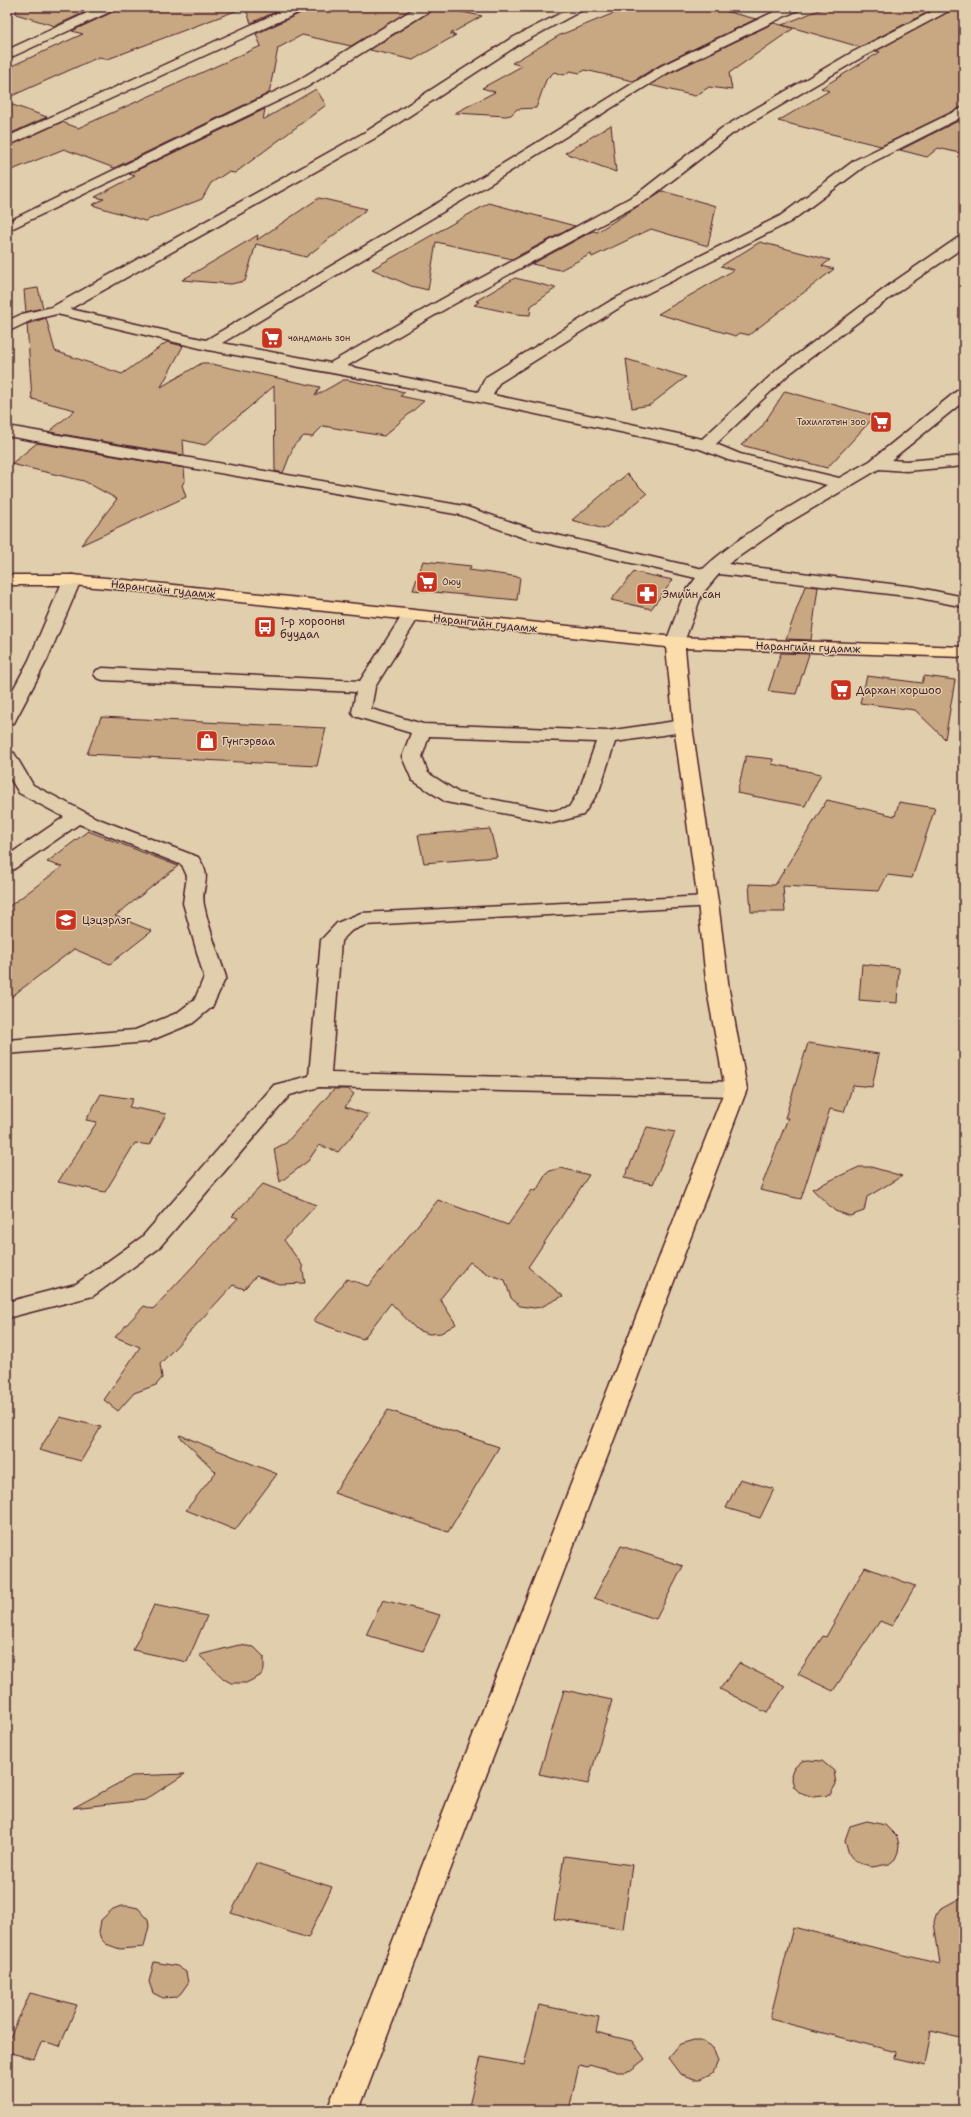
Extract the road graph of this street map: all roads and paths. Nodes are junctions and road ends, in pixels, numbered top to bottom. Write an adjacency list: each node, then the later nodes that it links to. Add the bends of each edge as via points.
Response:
1 (110, 7): 7 (street)
2 (300, 7): 9 (street)
3 (430, 7): 10 (street, via 414,14 302,84)
4 (582, 7): 12 (street, via 514,42 372,134)
5 (794, 7): 14 (street, via 665,69 488,179)
6 (950, 7): 15 (street, via 855,56 727,131 642,198 449,301)
7 (7, 55)
8 (964, 111): 17 (street, via 860,163 785,219 617,303 492,380)
9 (7, 142)
10 (7, 228)
11 (964, 240): 19 (street, via 897,286 784,371)
12 (57, 310): 13 (street, via 27,317); 14 (street)
13 (7, 327)
14 (208, 345): 15 (street)
15 (333, 368): 17 (street)
16 (964, 393): 21 (street)
17 (484, 397): 19 (street)
18 (7, 431): 23 (street, via 464,511 530,534)
19 (705, 445): 22 (street, via 734,457)
20 (964, 460): 21 (street, via 906,466)
21 (876, 464): 22 (street)
22 (842, 484): 23 (street, via 780,520)
23 (711, 572): 26 (street, via 915,592); 28 (street, via 693,594)
24 (7, 580): 25 (main road, Нарангийн гудамж)
25 (72, 580): 27 (main road, Нарангийн гудамж); 32 (street, via 38,660)
26 (964, 602)
27 (411, 615): 28 (main road, Нарангийн гудамж); 31 (street)
28 (675, 642): 29 (main road, Нарангийн гудамж); 33 (main road)
29 (964, 652)
30 (103, 674): 31 (street)
31 (366, 687): 34 (street, via 361,712)
32 (7, 719)
33 (682, 726): 35 (street); 39 (main road)
34 (422, 730): 35 (street); 35 (street, via 412,757 419,776 453,798 553,817 576,811 583,801 589,791)
35 (607, 737)
36 (7, 758): 37 (street, via 26,789)
37 (78, 816): 38 (street); 40 (street, via 191,861 197,876 193,903 215,977 204,1002 185,1018 139,1037)
38 (7, 865)
39 (708, 902): 41 (street, via 361,919 344,927 331,940); 42 (main road, via 718,990)
40 (7, 1047)
41 (319, 1080): 42 (street); 43 (street, via 282,1090 150,1243 84,1290)
42 (736, 1089): 44 (main road)
43 (7, 1310)
44 (343, 2110)

